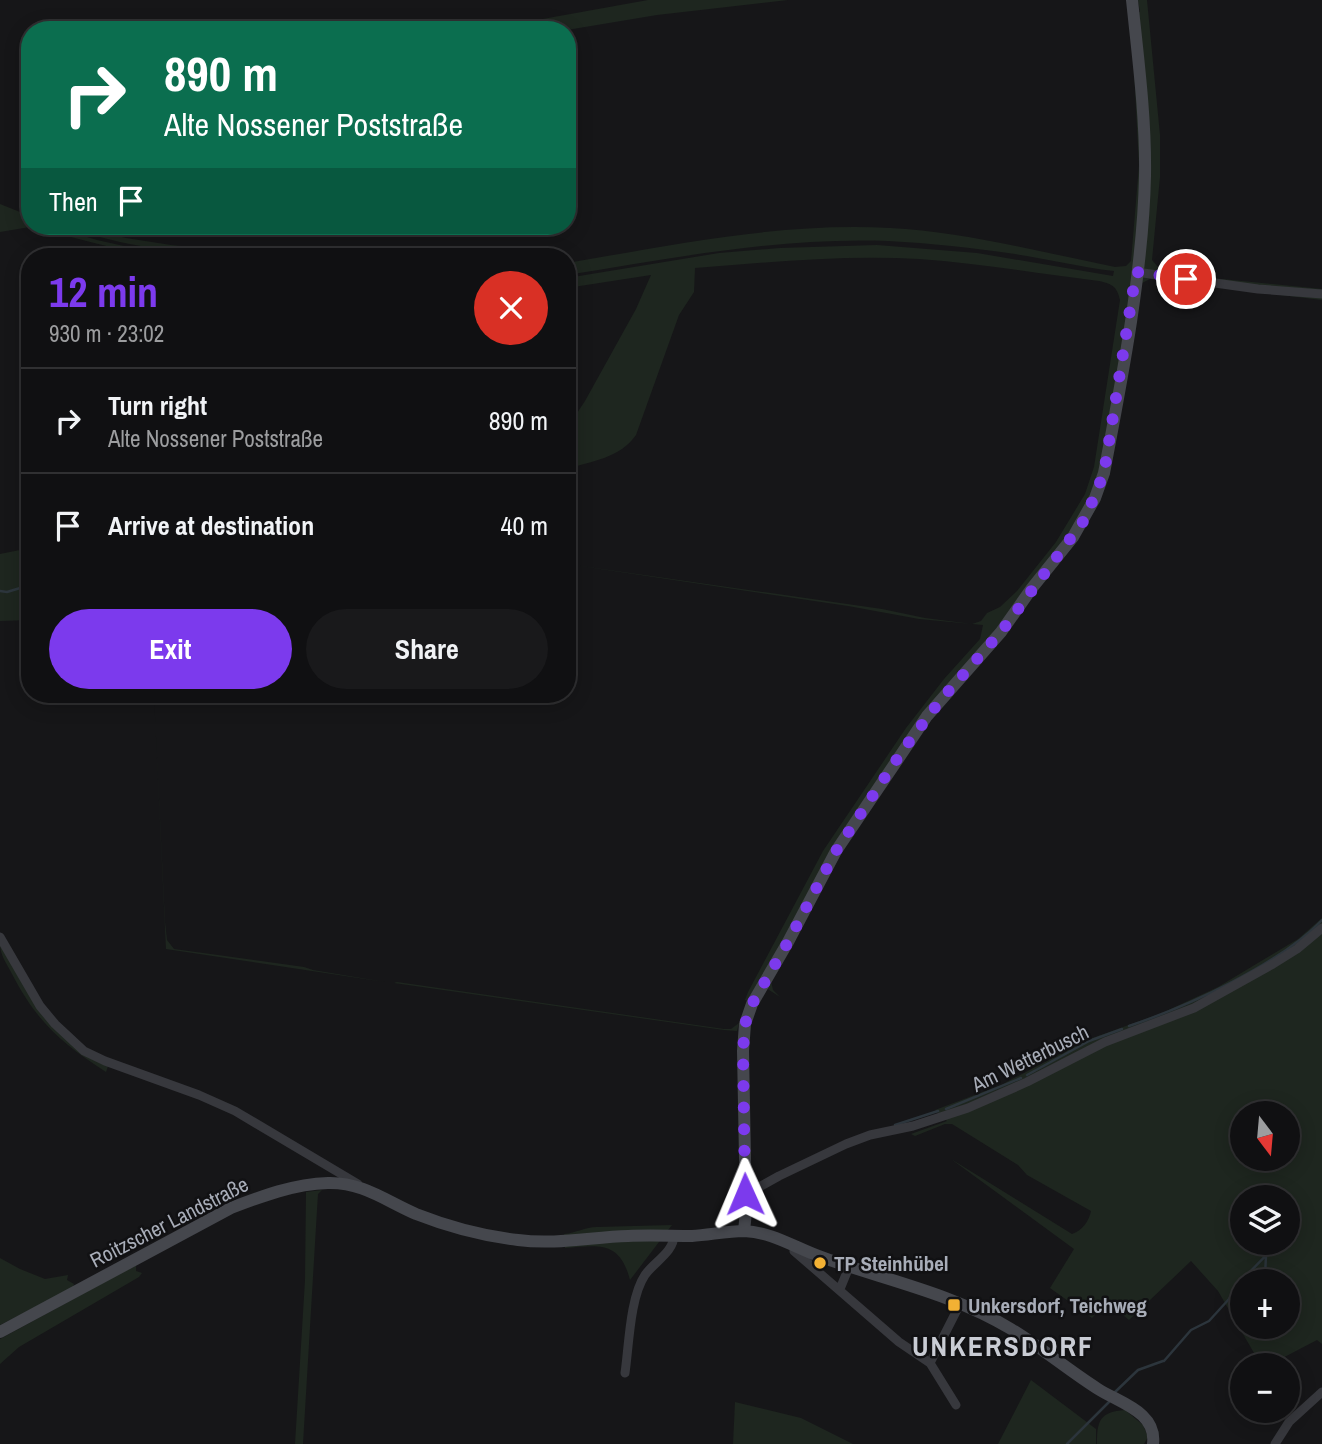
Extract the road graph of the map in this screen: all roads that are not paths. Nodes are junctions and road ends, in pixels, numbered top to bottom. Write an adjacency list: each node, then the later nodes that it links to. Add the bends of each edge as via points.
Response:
1 (1132, 0): 2 (street, via 1145,177)
2 (1136, 272): 3 (street); 9 (street, via 1104,473 1085,519 1001,632 903,750 836,851 752,1004 743,1051)
3 (1322, 295)
4 (1322, 928): 9 (street, Am Wetterbusch, via 1297,950 1194,1008 1105,1042 968,1108 846,1144 761,1186)
5 (0, 937): 6 (street, via 40,1006 85,1051 235,1111)
6 (332, 1168): 7 (street); 8 (street)
7 (329, 1183): 8 (street, Roitzscher Landstraße); 16 (street, Roitzscher Landstraße, via 269,1193 231,1208)
8 (365, 1188): 11 (street, Roitzscher Landstraße, via 416,1214 478,1234 522,1241)
9 (746, 1201): 10 (street)
10 (744, 1231): 11 (street, Roitzscher Landstraße); 12 (street, Roitzscher Landstraße, via 774,1237)
11 (669, 1235): 18 (street, via 673,1245 643,1277)
12 (795, 1248): 13 (street, Roitzscher Landstraße); 14 (street)
13 (849, 1267): 14 (street); 15 (street, Roitzscher Landstraße)
14 (840, 1289): 17 (street)
15 (960, 1304): 17 (street); 21 (street, Roitzscher Landstraße, via 1011,1328 1148,1420)
16 (0, 1332)
17 (930, 1363): 20 (street)
18 (625, 1373)
19 (1322, 1392): 22 (street, via 1289,1422)
20 (956, 1405)
21 (1153, 1444)
22 (1275, 1444)

